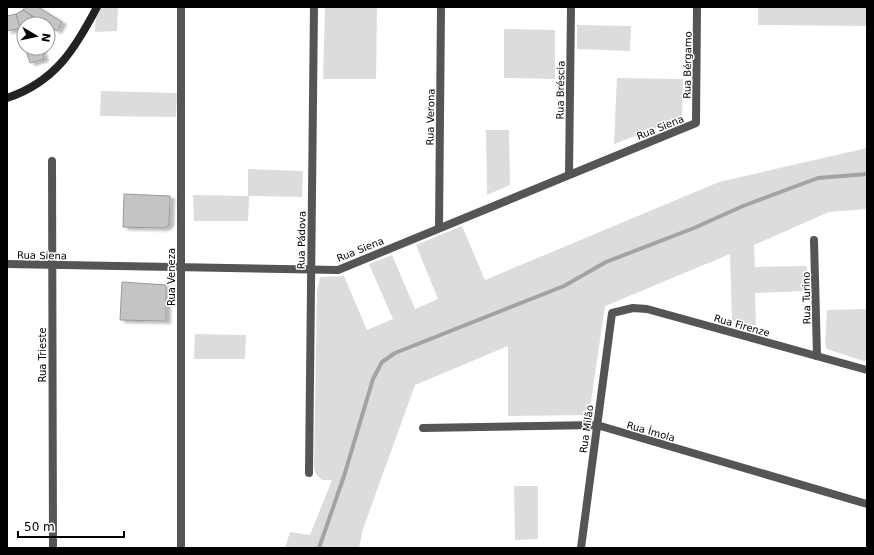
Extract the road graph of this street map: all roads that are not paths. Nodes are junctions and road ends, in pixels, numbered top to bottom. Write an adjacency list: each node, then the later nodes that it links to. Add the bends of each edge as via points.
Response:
1 (97, 7): 7 (main road, via 71,52 54,72 36,85)
2 (181, 7): 15 (street, Rua Veneza)
3 (314, 7): 16 (street, Rua Pádova)
4 (441, 7): 11 (street, Rua Verona)
5 (571, 7): 10 (street, Rua Bréscia)
6 (697, 7): 8 (street, Rua Bérgamo)
7 (7, 98)
8 (696, 123): 10 (street, Rua Siena)
9 (52, 161): 14 (street, Rua Trieste)
10 (569, 174): 11 (street, Rua Siena)
11 (439, 228): 16 (street, Rua Siena, via 338,270)
12 (814, 240): 18 (street, Rua Turino)
13 (7, 264): 14 (street, Rua Siena)
14 (52, 265): 15 (street, Rua Siena); 24 (street, Rua Trieste)
15 (181, 267): 16 (street, Rua Siena); 25 (street, Rua Veneza)
16 (311, 269): 22 (street, Rua Pádova)
17 (612, 313): 18 (street, Rua Firenze, via 633,308 647,309); 20 (street, Rua Milão)
18 (817, 356): 19 (street, Rua Firenze)
19 (867, 370)
20 (597, 425): 21 (street, Rua Ímola); 23 (street, Rua Ímola); 26 (street, Rua Milão)
21 (423, 428)
22 (309, 473)
23 (867, 504)
24 (53, 548)
25 (181, 548)
26 (580, 548)

